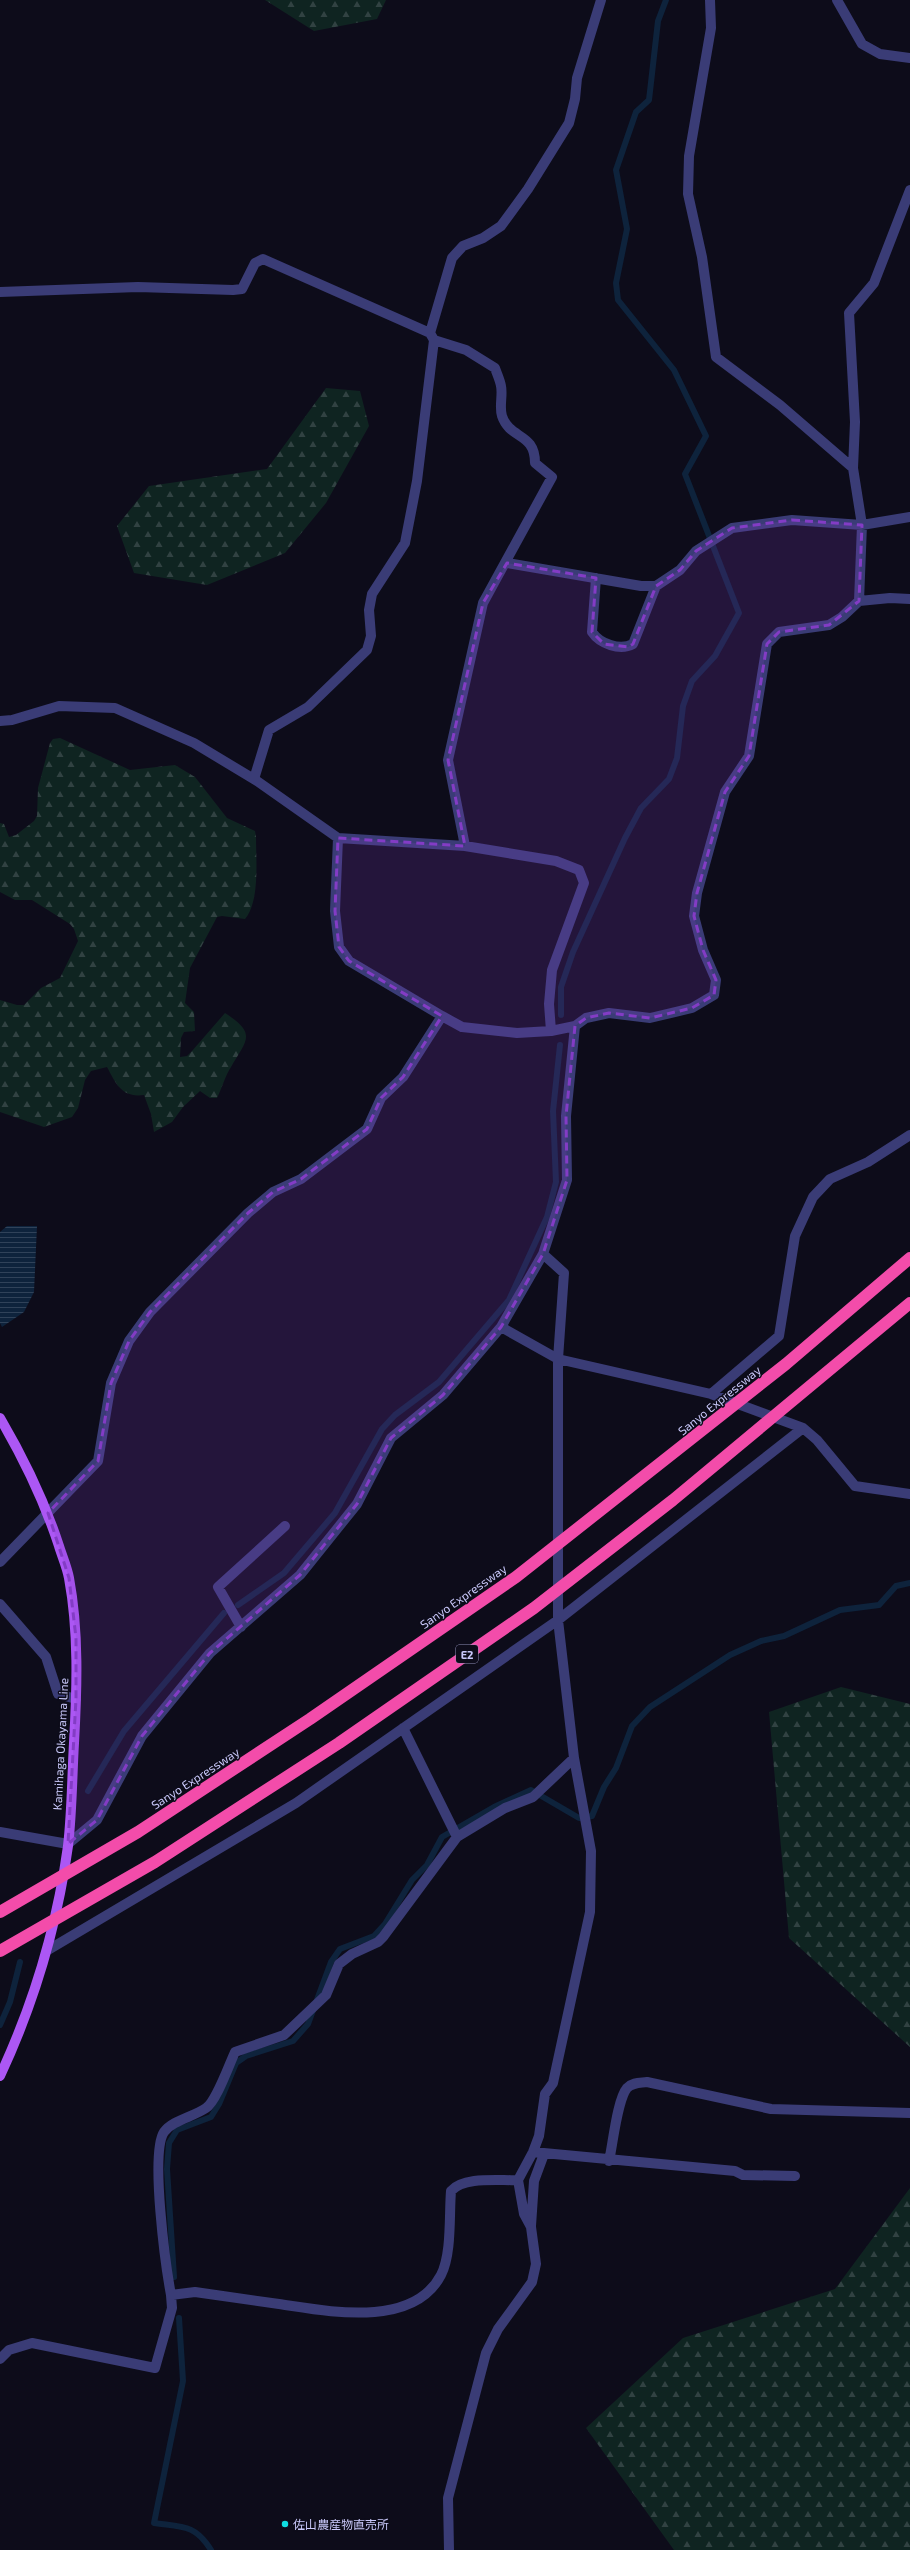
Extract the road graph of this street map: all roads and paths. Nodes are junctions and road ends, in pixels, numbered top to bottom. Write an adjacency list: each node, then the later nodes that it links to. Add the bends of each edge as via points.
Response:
1 (601, 0): 7 (street, via 577,78 569,123 528,189 501,226 483,238 463,246 452,258)
2 (710, 0): 8 (street, via 711,28 689,156 688,194 702,257 716,357 780,405)
3 (837, 0): 4 (street, via 862,44 880,54)
4 (910, 58)
5 (910, 190): 8 (street, via 874,283 849,313 855,422)
6 (0, 292): 7 (street, via 138,287 242,289 255,263 263,259)
7 (432, 336): 11 (street, via 466,350 495,368 501,386 502,416 512,432 527,438 535,451 535,463 552,477); 17 (street, via 417,481 405,543 372,594 369,610 371,636 367,650 308,707 269,730)
8 (853, 468): 10 (street)
9 (910, 518): 10 (street)
10 (862, 525): 13 (street, via 792,520 732,528 696,550 680,570); 15 (street)
11 (506, 563): 12 (street); 19 (street, via 483,603 448,760)
12 (596, 578): 13 (street); 13 (street, via 592,632 597,640 604,644 628,647 633,644)
13 (656, 586)
14 (910, 599): 15 (street)
15 (859, 601): 21 (street, via 829,625 778,632 767,644 749,756 725,792 697,893 694,916 703,950 716,980 714,995 692,1008 650,1018 608,1013 586,1018)
16 (0, 721): 17 (street, via 60,706 115,708 194,743)
17 (254, 779): 18 (street)
18 (338, 838): 19 (street); 20 (street, via 335,911 339,947 349,961)
19 (465, 846): 22 (street, via 556,861 579,870 584,883 552,970 549,1004)
20 (442, 1016): 22 (street, via 462,1027 517,1033); 33 (street, via 403,1077 382,1098 367,1129 301,1179 273,1192 248,1213 150,1312 129,1341 111,1383 98,1461)
21 (575, 1026): 22 (street); 24 (street, via 566,1116 566,1180)
22 (551, 1031)
23 (910, 1135): 29 (street, via 868,1162 830,1180 813,1197 795,1236 778,1336)
24 (543, 1254): 27 (street); 28 (street, via 564,1273)
25 (910, 1258): 45 (highway, Sanyo Expressway, via 658,1467 516,1577 310,1719 138,1832)
26 (905, 1307): 47 (highway, E2, via 673,1500 534,1608 339,1743 155,1862)
27 (502, 1327): 28 (street); 38 (street, via 443,1395 391,1438 357,1504 300,1575)
28 (558, 1359): 29 (street); 37 (street)
29 (711, 1394): 31 (street)
30 (0, 1418): 33 (main road, Kamihaga Okayama Line, via 26,1464)
31 (803, 1428): 32 (street, via 817,1440 855,1486); 37 (street)
32 (910, 1494)
33 (48, 1513): 35 (street); 39 (main road, Kamihaga Okayama Line, via 69,1578 76,1638)
34 (285, 1526): 38 (street, via 218,1587)
35 (0, 1562)
36 (0, 1604): 39 (street, via 46,1657 58,1694)
37 (558, 1620): 40 (street); 41 (street)
38 (241, 1627): 44 (street, via 210,1654 142,1736 97,1820)
39 (76, 1699): 44 (main road, Kamihaga Okayama Line)
40 (403, 1728): 43 (street); 46 (street, via 296,1803)
41 (574, 1758): 43 (street, via 537,1794); 50 (street, via 591,1851 590,1912 552,2083 545,2094)
42 (0, 1832): 44 (street)
43 (454, 1833): 55 (street, via 383,1937 339,1964 326,1995 280,2038 235,2052 210,2104 169,2126 163,2134 159,2150 159,2181)
44 (68, 1844): 46 (main road, Kamihaga Okayama Line)
45 (5, 1910)
46 (48, 1950): 48 (main road, Kamihaga Okayama Line, via 21,2030)
47 (1, 1951)
48 (0, 2076)
49 (910, 2113): 51 (street, via 771,2109 647,2082 634,2083 626,2089 622,2099)
50 (538, 2153): 51 (street); 53 (street); 54 (street)
51 (609, 2161): 52 (street, via 735,2171 743,2175)
52 (795, 2176)
53 (518, 2180): 54 (street, via 524,2214); 55 (street, via 470,2182 455,2186 451,2191 446,2256 441,2275 431,2289 398,2307 354,2314 195,2292)
54 (531, 2227): 57 (street, via 536,2264 532,2282 498,2329 486,2352 452,2475 448,2498)
55 (171, 2295): 56 (street, via 172,2308 155,2368 32,2343 9,2350)
56 (0, 2360)
57 (449, 2550)

